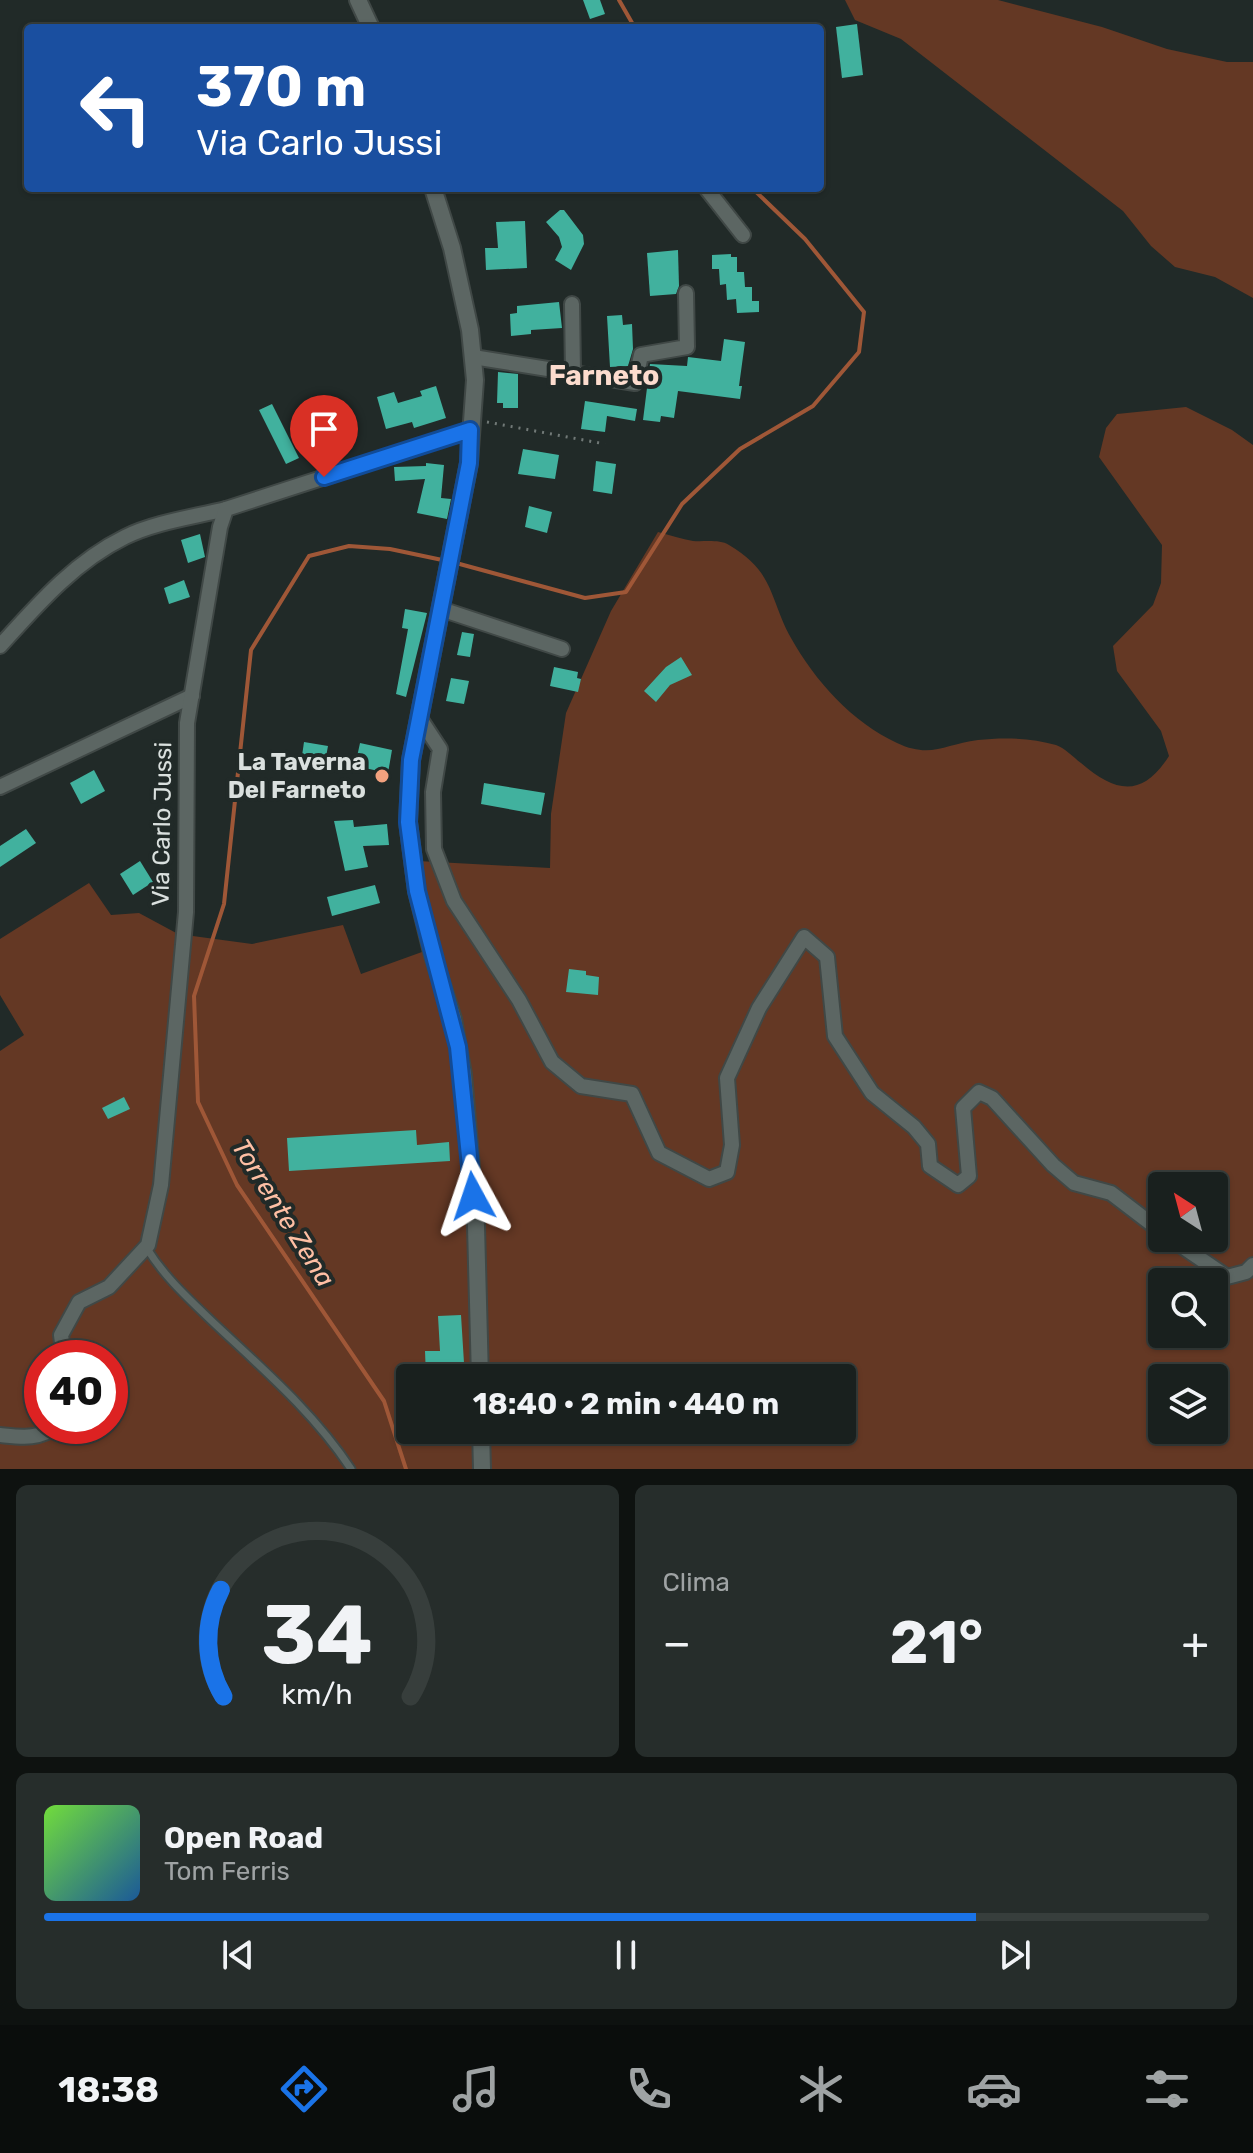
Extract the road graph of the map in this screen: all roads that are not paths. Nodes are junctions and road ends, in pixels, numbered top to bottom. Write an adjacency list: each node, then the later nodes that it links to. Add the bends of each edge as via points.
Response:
1 (358, 0): 2 (street)
2 (369, 24)
3 (434, 192): 8 (street, via 452,248)
4 (709, 192): 5 (street)
5 (743, 235)
6 (686, 293): 9 (street, via 687,347 641,355 635,383)
7 (572, 304): 9 (street)
8 (473, 357): 9 (street); 10 (street)
9 (573, 373)
10 (477, 426): 11 (street); 16 (street)
11 (226, 509): 13 (street, via 127,536 105,549 45,596); 15 (street, Via Carlo Jussi)
12 (450, 612): 14 (street)
13 (0, 646)
14 (562, 649)
15 (192, 696): 17 (street); 19 (street, Via Carlo Jussi, via 187,723 186,912 161,1185)
16 (419, 717): 18 (street, via 440,749 433,792 434,849 454,901 519,1000 552,1062 581,1086 632,1094 659,1153 709,1179 727,1172 732,1145 727,1078 759,1008 804,937 827,957 835,1036 872,1093 928,1144 930,1166 958,1185 969,1176 963,1108 979,1092 992,1098 1074,1183 1111,1193); 23 (street, via 408,822 417,891 463,1074 476,1226)
17 (0, 787)
18 (1148, 1221)
19 (146, 1247): 22 (street, Via Carlo Jussi, via 109,1287 79,1302); 27 (lane, via 162,1273 295,1400)
20 (1190, 1252): 21 (street, via 1227,1277)
21 (1253, 1265)
22 (62, 1340)
23 (480, 1364)
24 (0, 1435): 25 (street)
25 (24, 1437)
26 (481, 1444): 28 (street)
27 (351, 1469)
28 (482, 1469)

